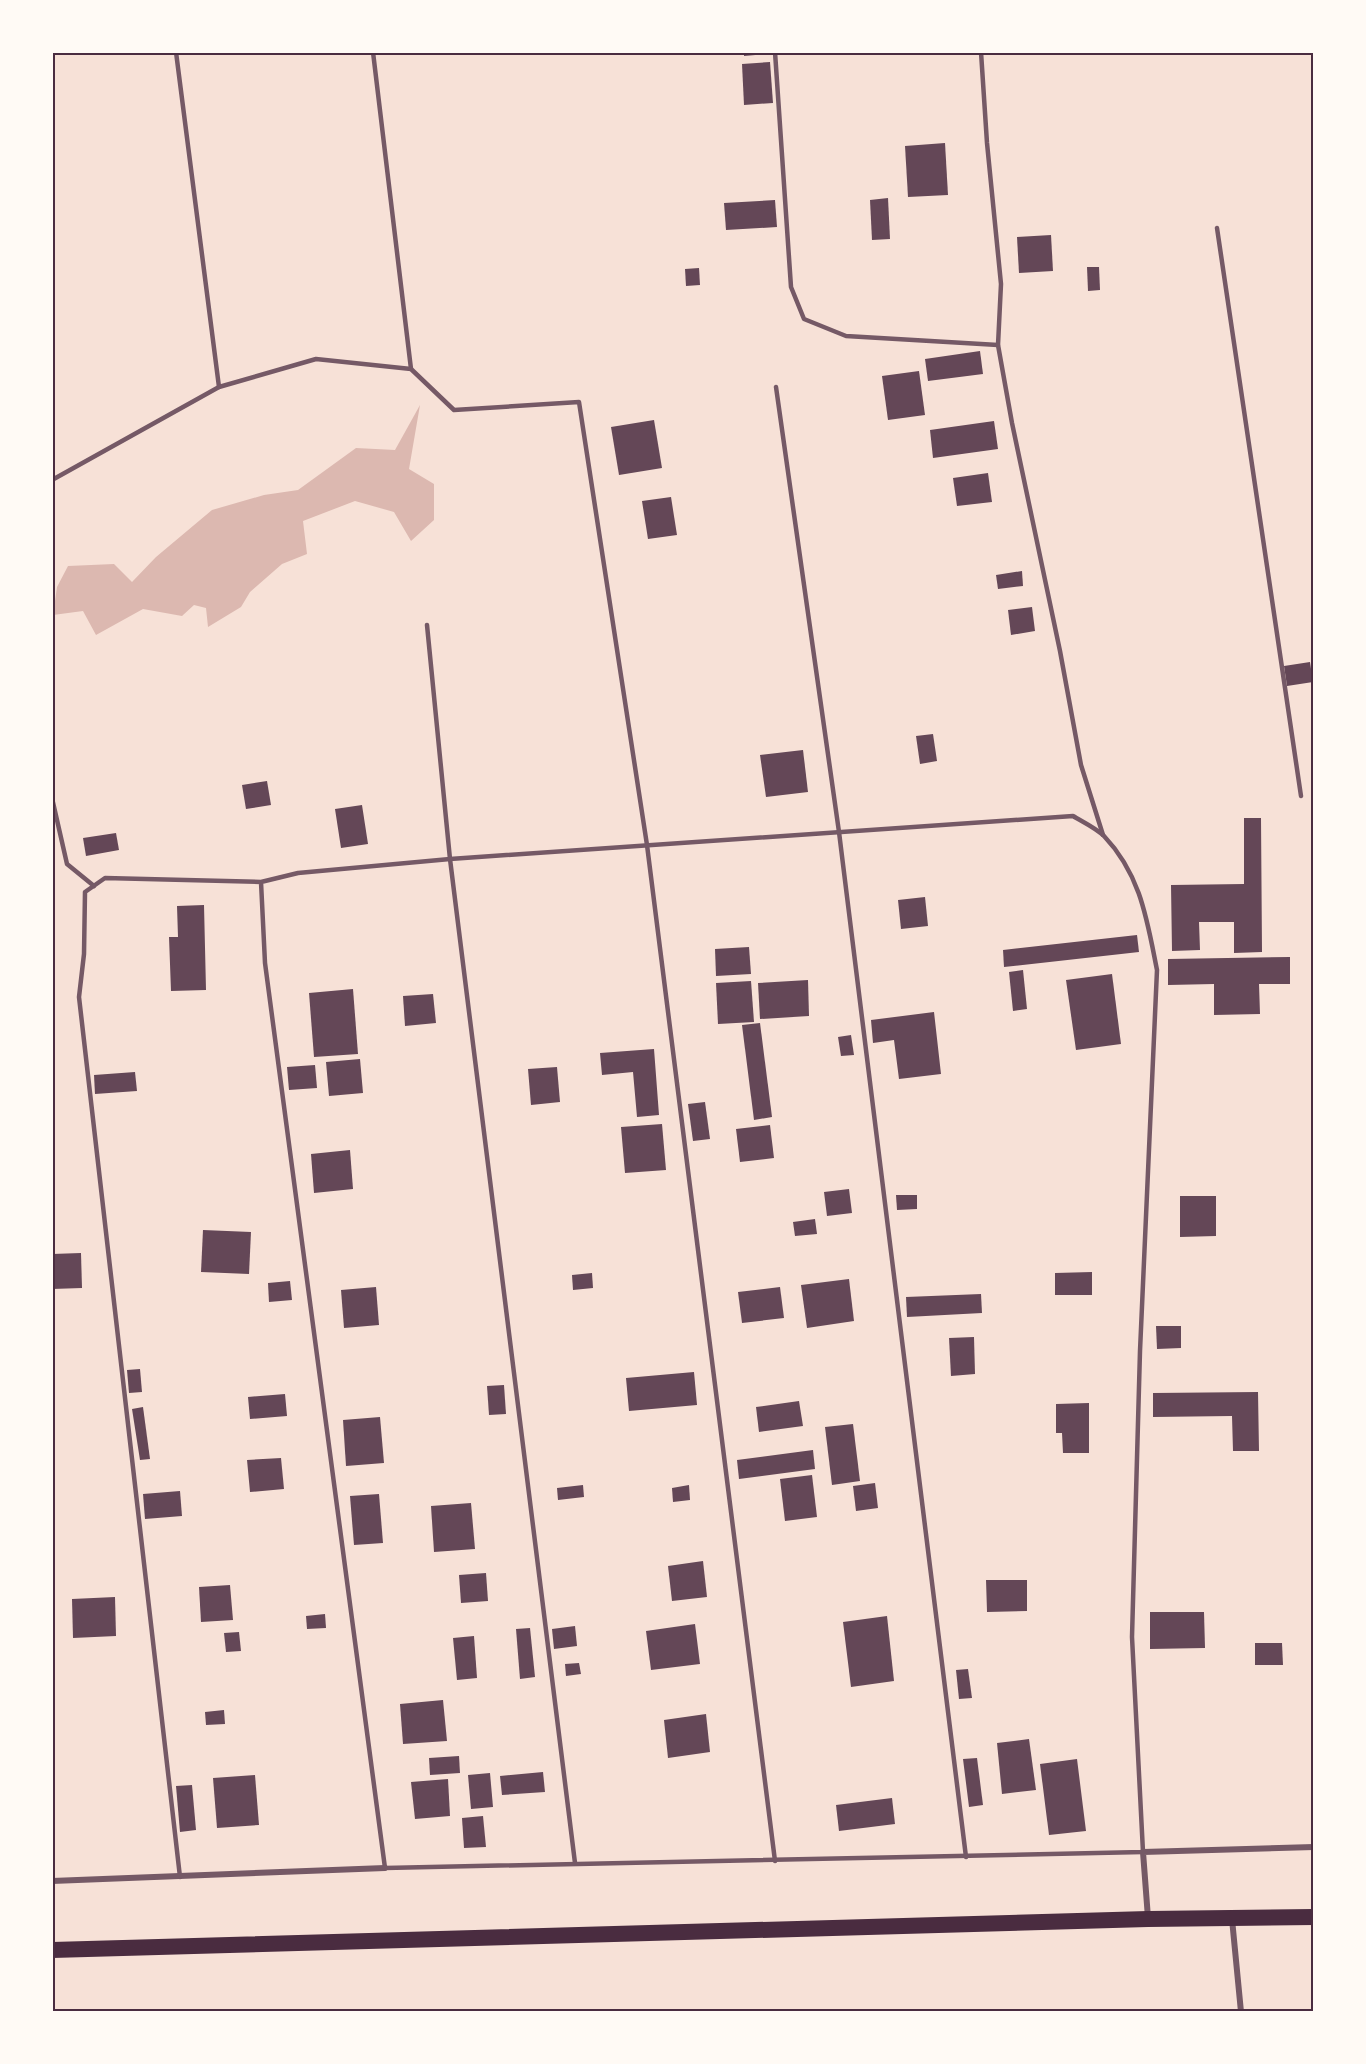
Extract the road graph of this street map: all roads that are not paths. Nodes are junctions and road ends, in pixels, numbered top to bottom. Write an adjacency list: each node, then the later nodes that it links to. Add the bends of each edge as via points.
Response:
1 (176, 52): 8 (lane)
2 (373, 52): 7 (lane)
3 (775, 52): 6 (lane, via 791,287 804,319 846,336)
4 (981, 52): 6 (lane, via 1001,284)
5 (1217, 228): 12 (lane)
6 (998, 345): 15 (lane, via 1081,765)
7 (411, 369): 8 (lane, via 316,359); 16 (lane, via 454,410 579,402)
8 (219, 387): 10 (lane)
9 (776, 387): 14 (lane)
10 (52, 480)
11 (427, 625): 17 (lane)
12 (1301, 796)
13 (52, 798): 19 (lane, via 68,864)
14 (839, 832): 15 (lane, via 1073,816); 16 (lane); 22 (lane)
15 (1103, 835): 21 (lane, via 1132,874 1145,912 1157,970 1132,1637)
16 (647, 845): 17 (lane); 23 (lane)
17 (450, 859): 18 (lane, via 298,873); 24 (lane)
18 (261, 882): 19 (lane, via 105,878); 25 (lane, via 265,963)
19 (94, 886): 26 (lane, via 85,892 79,997)
20 (1314, 1847): 21 (street)
21 (1143, 1852): 22 (lane); 29 (street)
22 (966, 1857): 23 (lane)
23 (776, 1861): 24 (lane)
24 (575, 1863): 25 (lane)
25 (385, 1868): 26 (street)
26 (180, 1877): 27 (street)
27 (52, 1881)
28 (1314, 1917): 30 (highway)
29 (1148, 1919): 30 (highway); 31 (highway)
30 (1232, 1919): 32 (street)
31 (52, 1950)
32 (1241, 2012)

